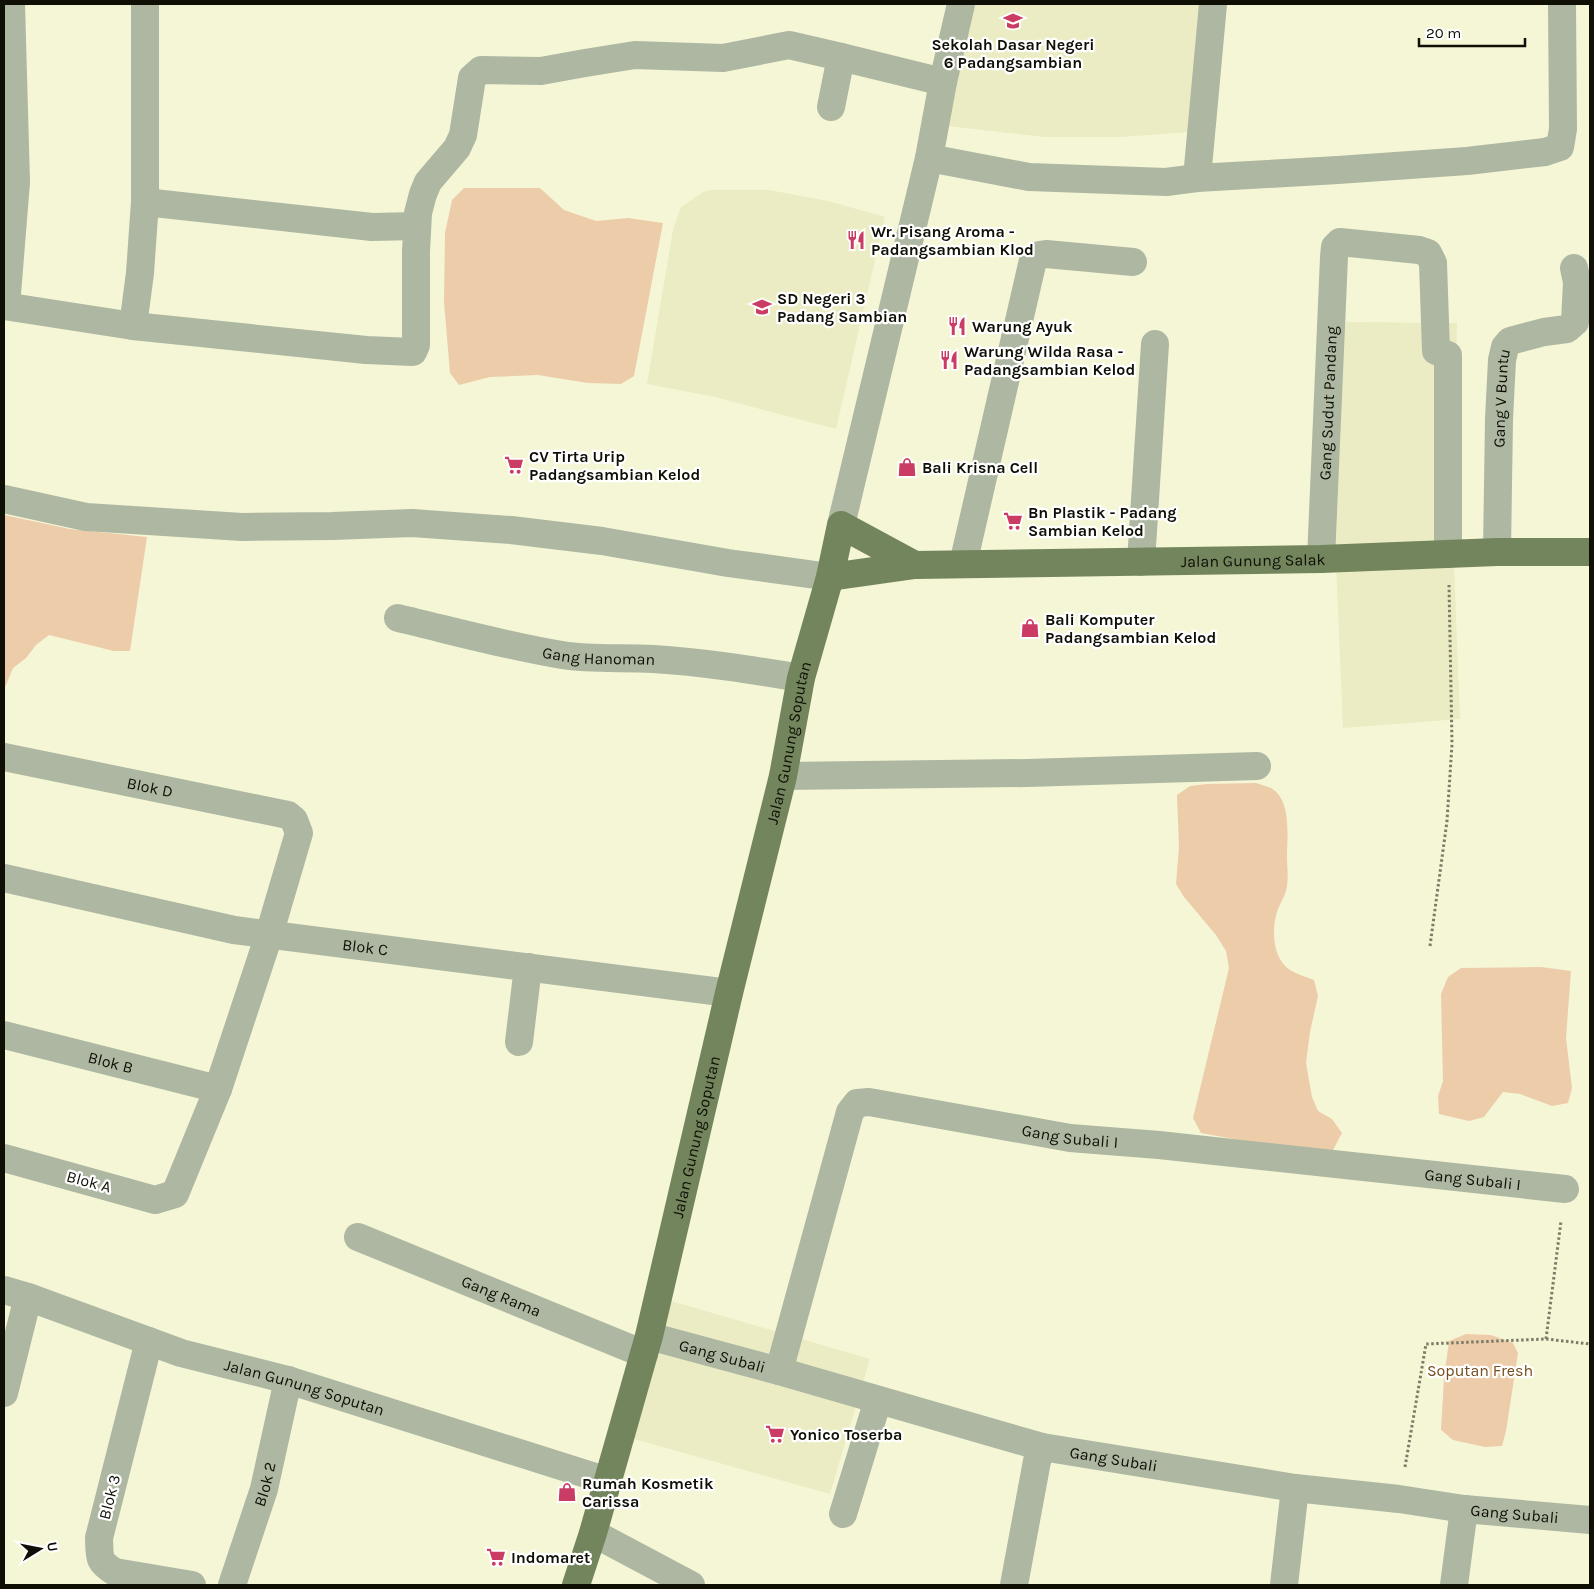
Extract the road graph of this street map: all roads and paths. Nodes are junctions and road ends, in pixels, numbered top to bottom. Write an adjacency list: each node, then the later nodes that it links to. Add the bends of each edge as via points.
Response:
1 (11, 4): 11 (street)
2 (145, 4): 12 (street)
3 (961, 4): 7 (street, Jalan Gunung Soputan)
4 (1213, 4): 10 (street)
5 (1562, 4): 10 (street, via 1564,129 1560,147 1545,152 1467,161)
6 (841, 57): 7 (street); 8 (street); 13 (street, via 788,45 722,58 635,56 540,71 481,70 472,78 463,135 457,148 428,182)
7 (943, 82): 9 (street, Jalan Gunung Soputan)
8 (831, 107)
9 (929, 158): 10 (street, via 1029,177 1166,182); 20 (street, Jalan Gunung Soputan)
10 (1197, 178)
11 (10, 183): 16 (street)
12 (145, 202): 13 (street, via 372,227); 17 (street)
13 (417, 226): 17 (street, via 416,345 413,352)
14 (1133, 262): 26 (street, via 1046,254 1034,260)
15 (1574, 268): 21 (street, Gang V Buntu, via 1577,282 1575,322 1568,329 1510,341 1505,347 1499,419)
16 (5, 306): 17 (street)
17 (133, 326)
18 (1155, 344): 25 (street)
19 (4, 499): 28 (street, via 86,517 242,528 412,523 511,530)
20 (841, 525): 27 (main road, Jalan Gunung Salak); 28 (main road, Jalan Gunung Soputan)
21 (1497, 552): 22 (main road, Jalan Gunung Salak); 23 (main road, Jalan Gunung Salak)
22 (1590, 552)
23 (1448, 554): 24 (main road, Jalan Gunung Salak); 24 (street, Gang Sudut Pandang, via 1448,355 1436,351 1433,263 1428,253 1419,250 1340,242 1335,247); 36 (path, via 1452,744 1447,821)
24 (1321, 559): 25 (main road, Jalan Gunung Salak)
25 (1141, 562): 26 (main road, Jalan Gunung Salak)
26 (963, 564): 27 (main road, Jalan Gunung Salak)
27 (915, 565): 28 (main road, Jalan Gunung Salak)
28 (830, 577): 30 (main road, Jalan Gunung Soputan)
29 (398, 618): 30 (street, Gang Hanoman, via 582,658 653,659 721,665)
30 (801, 678): 33 (main road, Jalan Gunung Soputan)
31 (4, 758): 35 (street, Blok D, via 288,815 294,820 299,833)
32 (1257, 766): 33 (street)
33 (783, 776): 38 (main road, Jalan Gunung Soputan)
34 (4, 878): 35 (street, Blok C)
35 (269, 935): 37 (street, Blok C); 41 (street)
36 (1430, 946)
37 (528, 967): 38 (street, Blok C); 40 (street)
38 (729, 993): 49 (main road, Jalan Gunung Soputan)
39 (4, 1036): 41 (street, Blok B)
40 (519, 1042)
41 (218, 1089): 42 (street, Blok A, via 175,1194 155,1200)
42 (4, 1158)
43 (1565, 1189): 46 (path); 50 (street, Gang Subali I, via 1070,1138 870,1102 857,1103 850,1112)
44 (358, 1237): 49 (street, Gang Rama)
45 (16, 1293): 47 (street, Jalan Gunung Soputan); 52 (street)
46 (1546, 1339): 48 (path); 57 (path, via 1426,1344)
47 (149, 1341): 51 (street, Jalan Gunung Soputan, via 181,1353); 62 (street, Blok 3, via 99,1538 100,1556 104,1565 115,1572)
48 (1590, 1344)
49 (647, 1345): 50 (street, Gang Subali); 55 (main road, Jalan Gunung Soputan)
50 (779, 1371): 53 (street, Gang Subali)
51 (288, 1380): 55 (street, Jalan Gunung Soputan); 63 (street, Blok 2, via 264,1489)
52 (4, 1393)
53 (878, 1400): 54 (street, Gang Subali); 59 (street)
54 (1042, 1447): 56 (street, Gang Subali); 66 (street)
55 (608, 1481): 61 (main road, Jalan Gunung Soputan)
56 (1296, 1488): 57 (street, Gang Subali); 67 (street)
57 (1399, 1499): 58 (street, Gang Subali)
58 (1464, 1509): 60 (street, Gang Subali); 68 (street)
59 (843, 1514)
60 (1590, 1520)
61 (593, 1533): 64 (main road, Jalan Gunung Soputan); 65 (street)
62 (192, 1585)
63 (232, 1585)
64 (576, 1585)
65 (691, 1585)
66 (1014, 1585)
67 (1284, 1585)
68 (1454, 1585)

